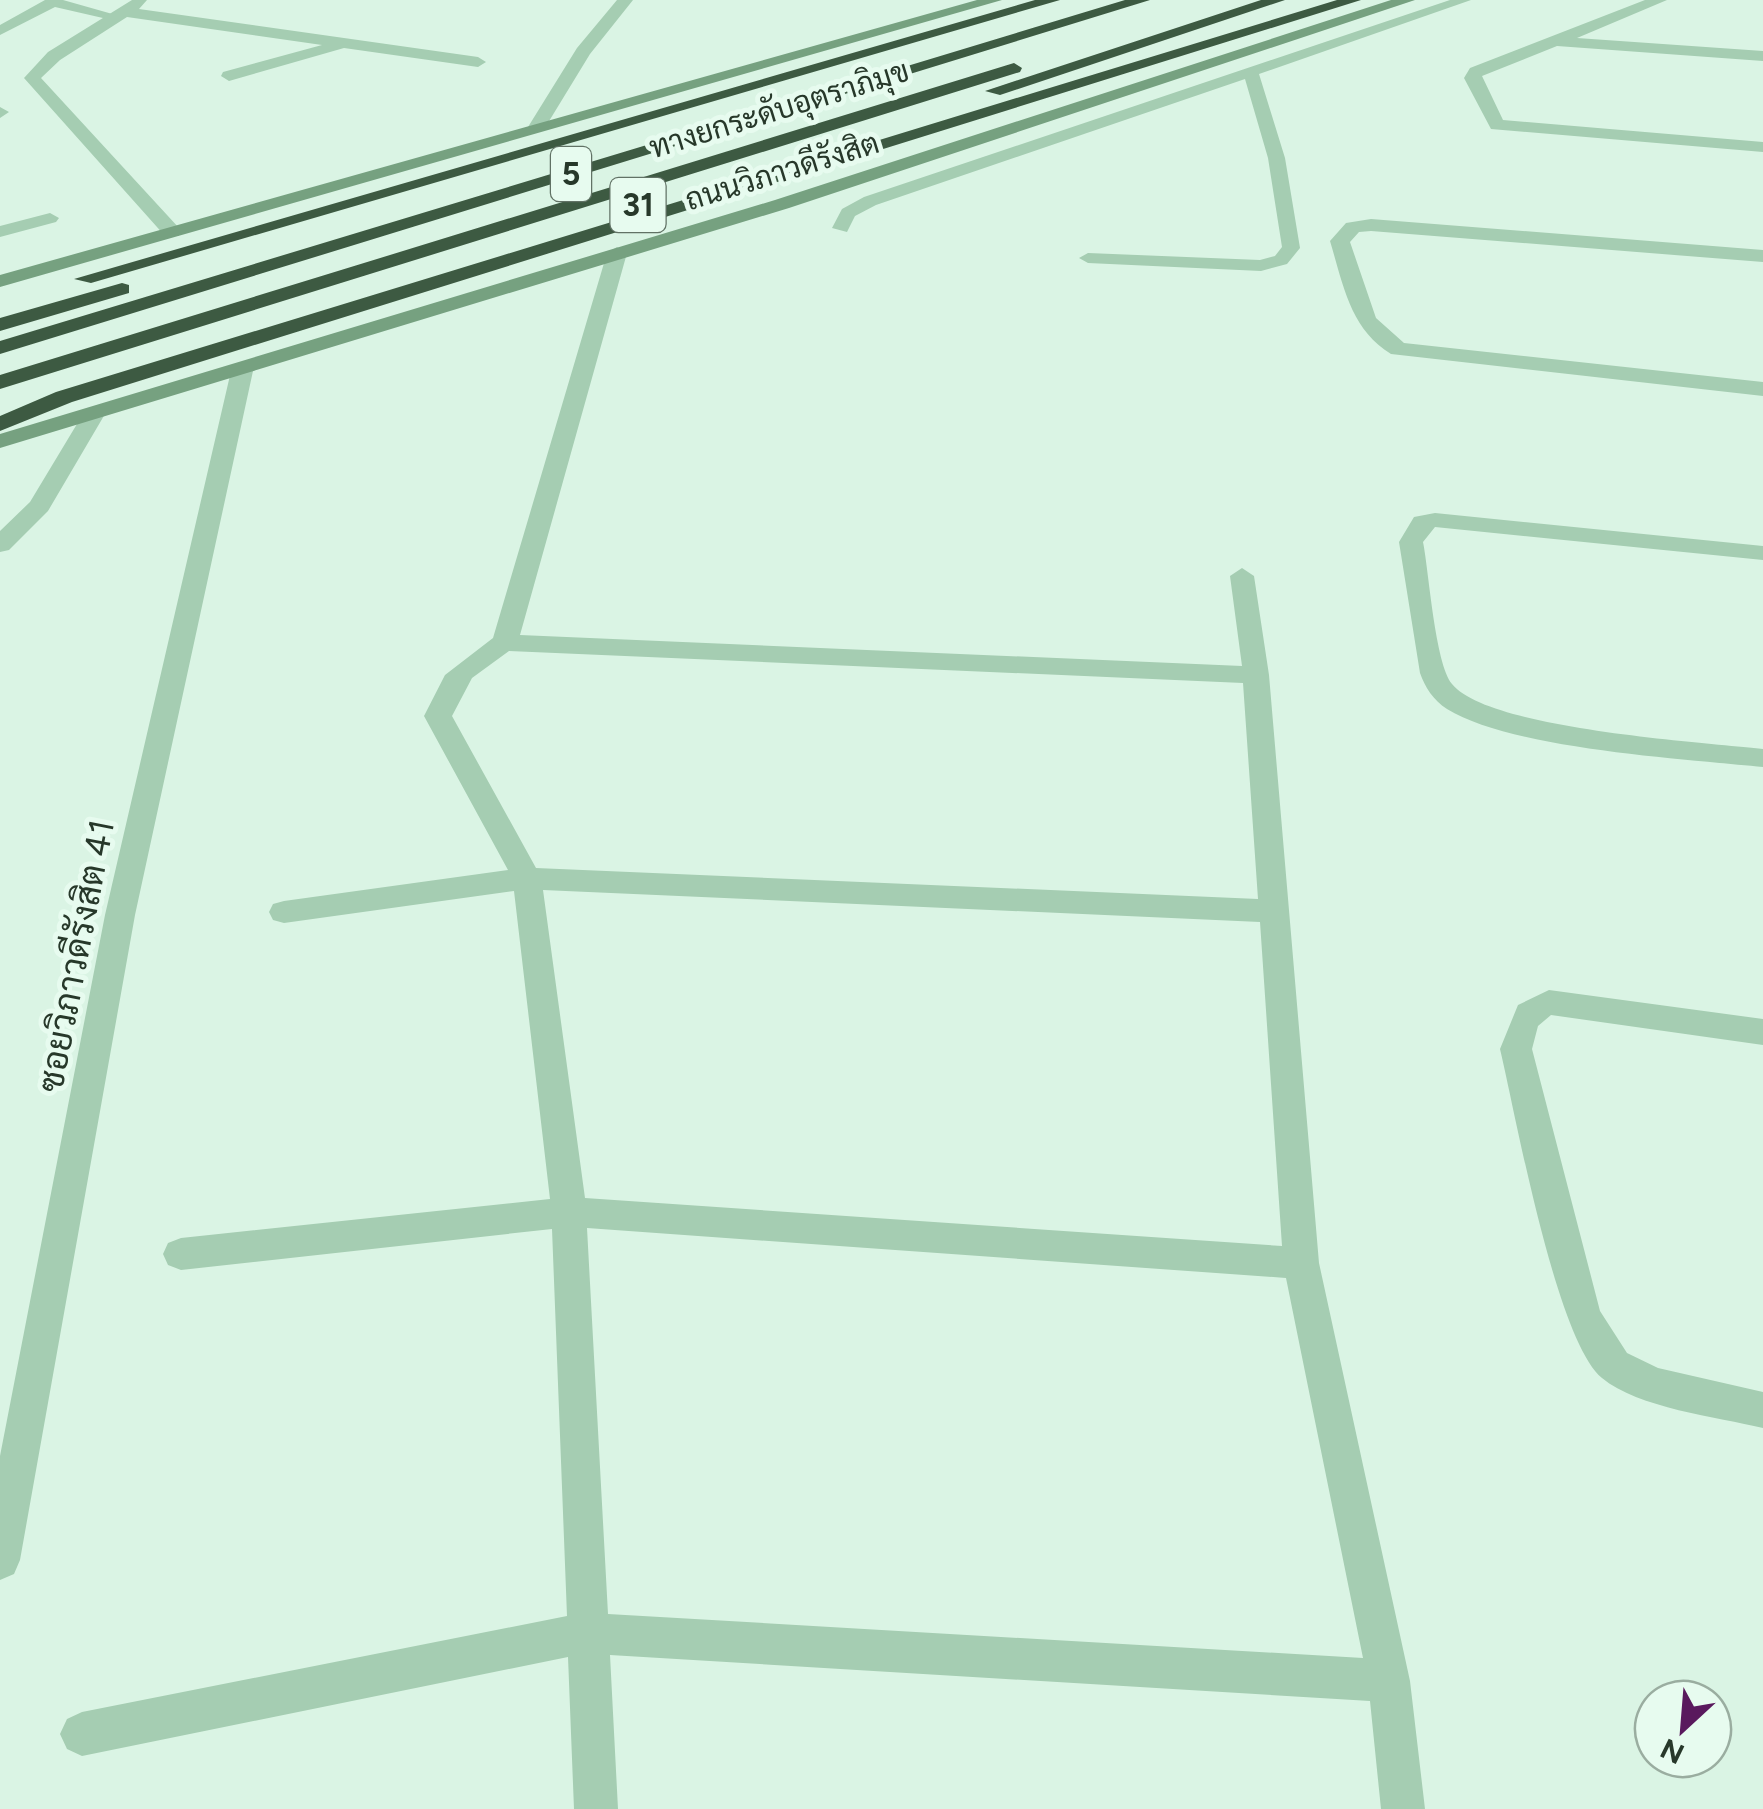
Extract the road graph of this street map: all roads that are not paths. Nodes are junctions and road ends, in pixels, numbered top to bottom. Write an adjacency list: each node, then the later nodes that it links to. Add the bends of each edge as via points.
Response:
1 (142, 0): 14 (street)
2 (625, 0): 22 (street)
3 (994, 0): 22 (main road)
4 (1052, 0): 32 (highway, 5)
5 (1102, 0): 33 (highway, 31)
6 (1142, 0): 34 (highway, ทางยกระดับอุตราภิมุข / 5)
7 (1231, 0): 36 (highway, ทางยกระดับอุตราภิมุข / 5)
8 (1276, 0): 38 (highway, ถนนวิภาวดีรังสิต / 31)
9 (1354, 0): 40 (highway, 31, via 64,397)
10 (1407, 0): 28 (main road, ถนนวิภาวดีรังสิต / 31)
11 (1464, 0): 20 (lane)
12 (1659, 0): 16 (street)
13 (54, 1): 14 (lane); 15 (lane)
14 (120, 14): 17 (street); 27 (street, via 32,78)
15 (0, 30)
16 (1551, 41): 18 (street); 23 (street, via 1483,67 1472,78 1498,124)
17 (349, 43): 19 (street); 21 (street)
18 (1763, 56)
19 (478, 62)
20 (1250, 70): 25 (lane, via 870,201 848,214); 30 (lane, via 1268,120 1290,229 1282,260 1261,266)
21 (229, 76)
22 (537, 127): 27 (main road)
23 (1763, 147)
24 (50, 218): 26 (lane)
25 (841, 228)
26 (0, 232)
27 (172, 232): 31 (main road)
28 (617, 254): 35 (main road, ถนนวิภาวดีรังสิต / 31); 45 (street)
29 (1763, 256): 37 (street, via 1371,226 1353,227 1340,241 1367,324 1399,350)
30 (1088, 258)
31 (0, 281)
32 (0, 304)
33 (0, 325)
34 (0, 348)
35 (242, 370): 39 (main road, ถนนวิภาวดีรังสิต / 31); 56 (street, ซอยวิภาวดีรังสิต 41, via 120,915)
36 (0, 382)
37 (1763, 389)
38 (0, 409)
39 (94, 414): 41 (main road, ถนนวิภาวดีรังสิต / 31); 42 (street, via 40,506)
40 (0, 424)
41 (0, 440)
42 (0, 545)
43 (1763, 553): 47 (street, via 1435,520 1422,522 1411,542 1439,688 1462,708 1528,728)
44 (1242, 576): 46 (street)
45 (505, 644): 46 (street); 48 (street, via 458,675 438,716)
46 (1256, 675): 49 (street)
47 (1763, 758)
48 (527, 878): 49 (street); 50 (street); 52 (street)
49 (1274, 911): 54 (street)
50 (284, 912)
51 (1763, 1032): 55 (street, via 1549,1002 1522,1022 1516,1049 1584,1317 1614,1365 1653,1384)
52 (569, 1212): 53 (street); 54 (street); 57 (street)
53 (181, 1254)
54 (1301, 1262): 58 (street)
55 (1763, 1410)
56 (0, 1560)
57 (584, 1633): 58 (street); 59 (street); 60 (street)
58 (1389, 1681): 61 (street)
59 (82, 1734)
60 (596, 1809)
61 (1403, 1809)

